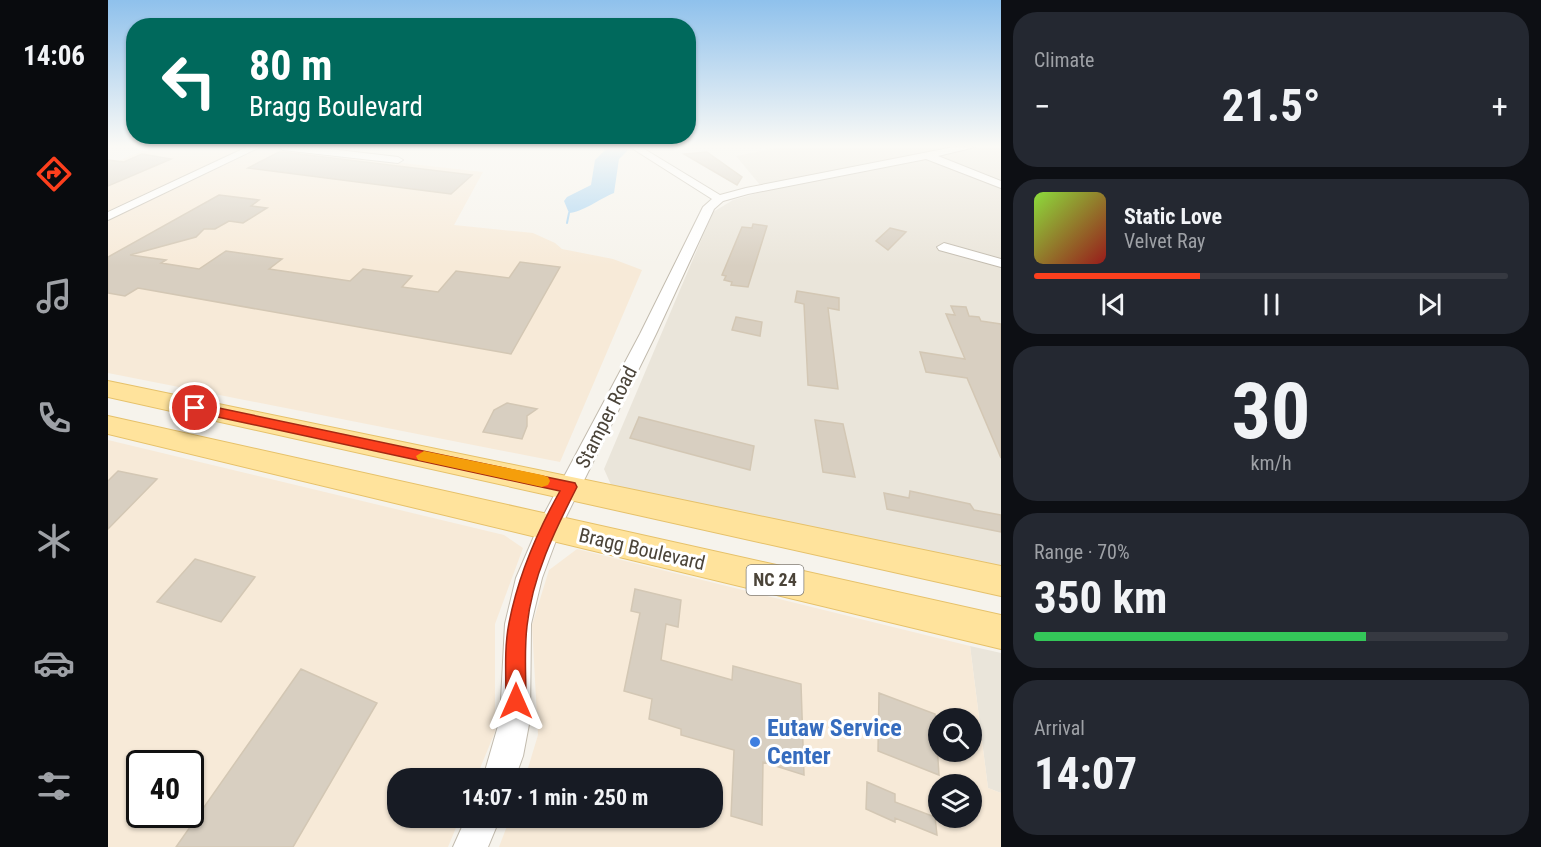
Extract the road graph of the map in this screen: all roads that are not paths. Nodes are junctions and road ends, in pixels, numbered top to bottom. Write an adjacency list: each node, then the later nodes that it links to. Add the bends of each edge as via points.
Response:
1 (171, 187): 5 (street)
2 (699, 187): 4 (street)
3 (769, 187): 4 (street)
4 (719, 199): 10 (street, Stamper Road, via 709,207 696,231)
5 (108, 216)
6 (944, 247): 7 (street)
7 (1001, 263)
8 (108, 389): 10 (main road, NC 24)
9 (108, 425): 11 (main road, Bragg Boulevard / NC 24)
10 (570, 487): 11 (street, Stamper Road); 12 (main road, NC 24)
11 (549, 527): 13 (main road, Bragg Boulevard / NC 24); 14 (street, Stamper Road, via 529,578 518,624 515,719)
12 (1001, 581)
13 (1001, 632)
14 (503, 768)
15 (479, 828): 16 (street)
16 (470, 847)

